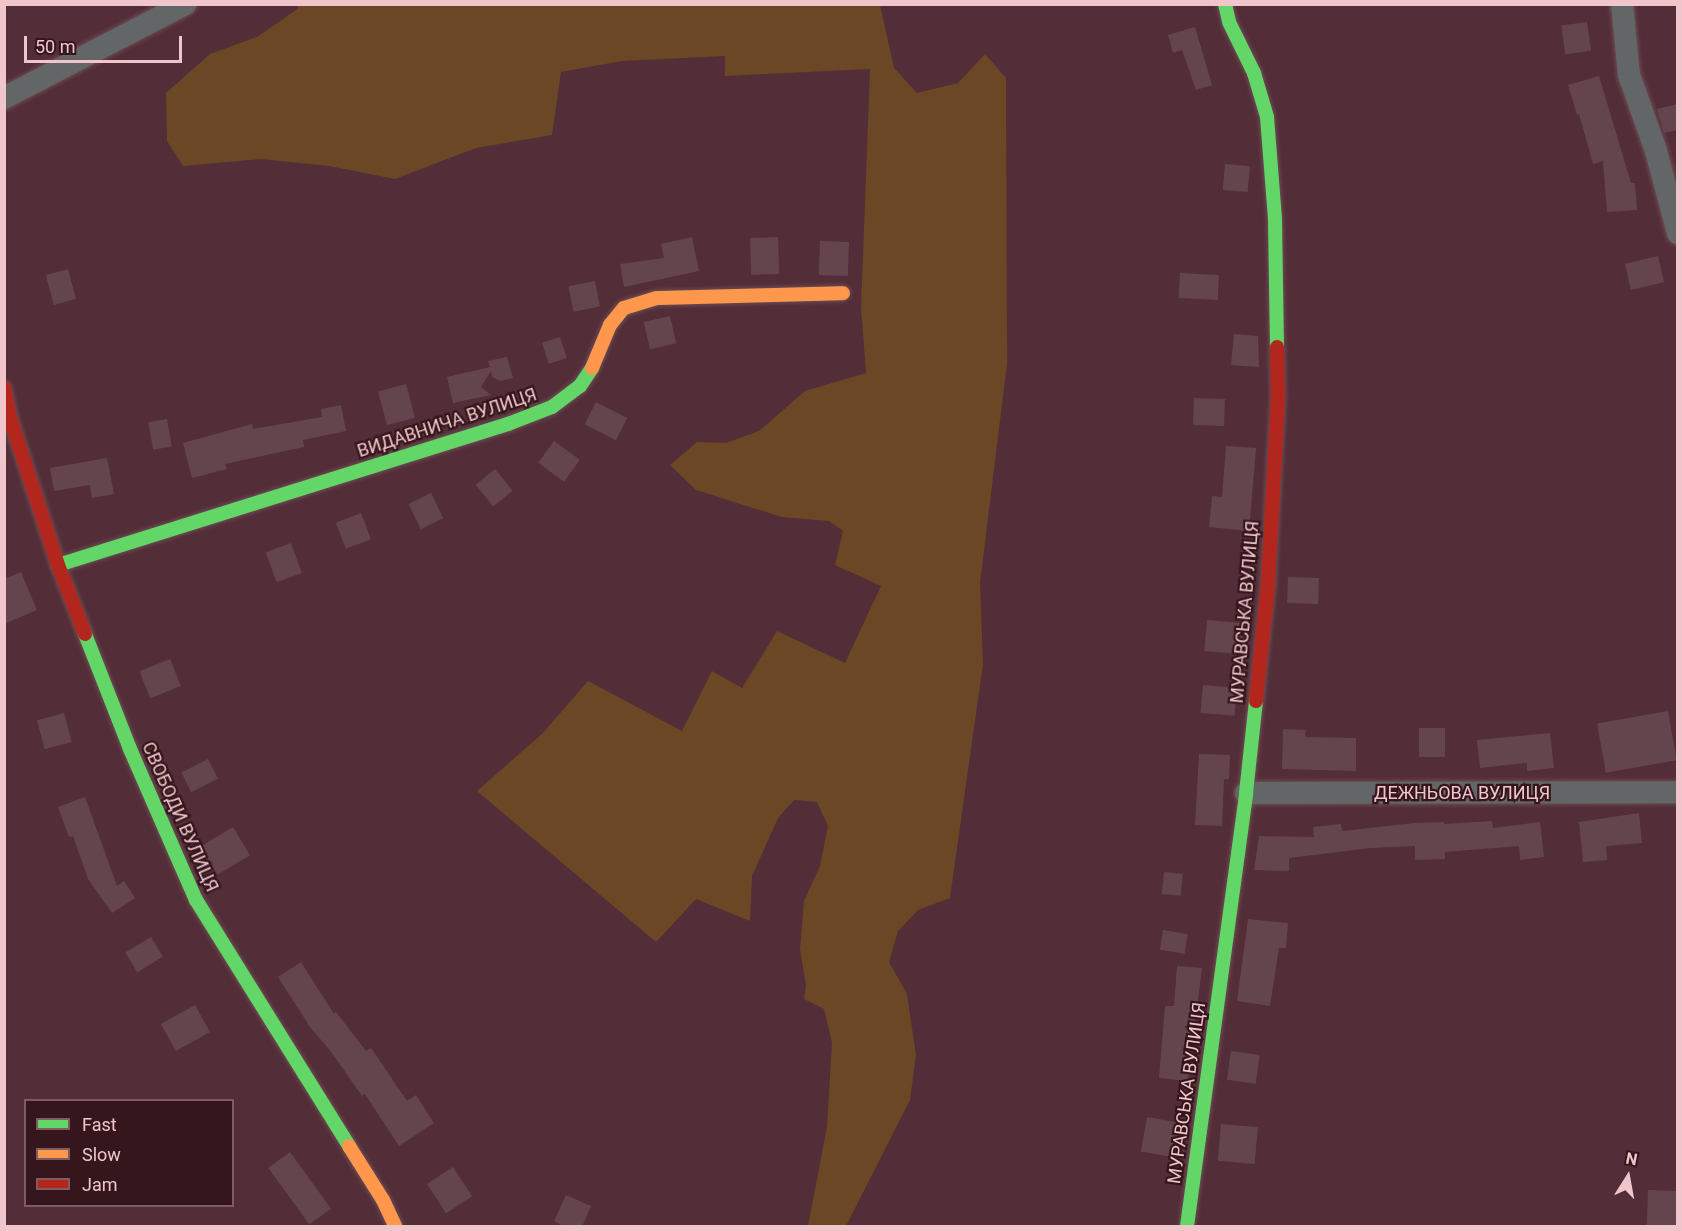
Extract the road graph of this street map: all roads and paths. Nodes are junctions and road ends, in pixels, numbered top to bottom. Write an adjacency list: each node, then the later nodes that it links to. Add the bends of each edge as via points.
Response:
1 (185, 4): 4 (street)
2 (1225, 4): 11 (street, МУРАВСЬКА ВУЛИЦЯ, via 1229,22 1254,73 1267,117 1275,219 1278,397 1268,584)
3 (1622, 4): 5 (street, via 1629,75 1656,151)
4 (4, 99)
5 (1677, 232)
6 (843, 293): 9 (street, ВИДАВНИЧА ВУЛИЦЯ, via 657,298 624,308 610,325 595,364 580,386 552,407)
7 (4, 388): 8 (street, СВОБОДИ ВУЛИЦЯ)
8 (8, 421): 9 (street, СВОБОДИ ВУЛИЦЯ)
9 (58, 565): 12 (street, СВОБОДИ ВУЛИЦЯ, via 130,749 196,900)
10 (1677, 792): 11 (street, ДЕЖНЬОВА ВУЛИЦЯ)
11 (1246, 793): 13 (street, МУРАВСЬКА ВУЛИЦЯ)
12 (396, 1227)
13 (1187, 1227)

